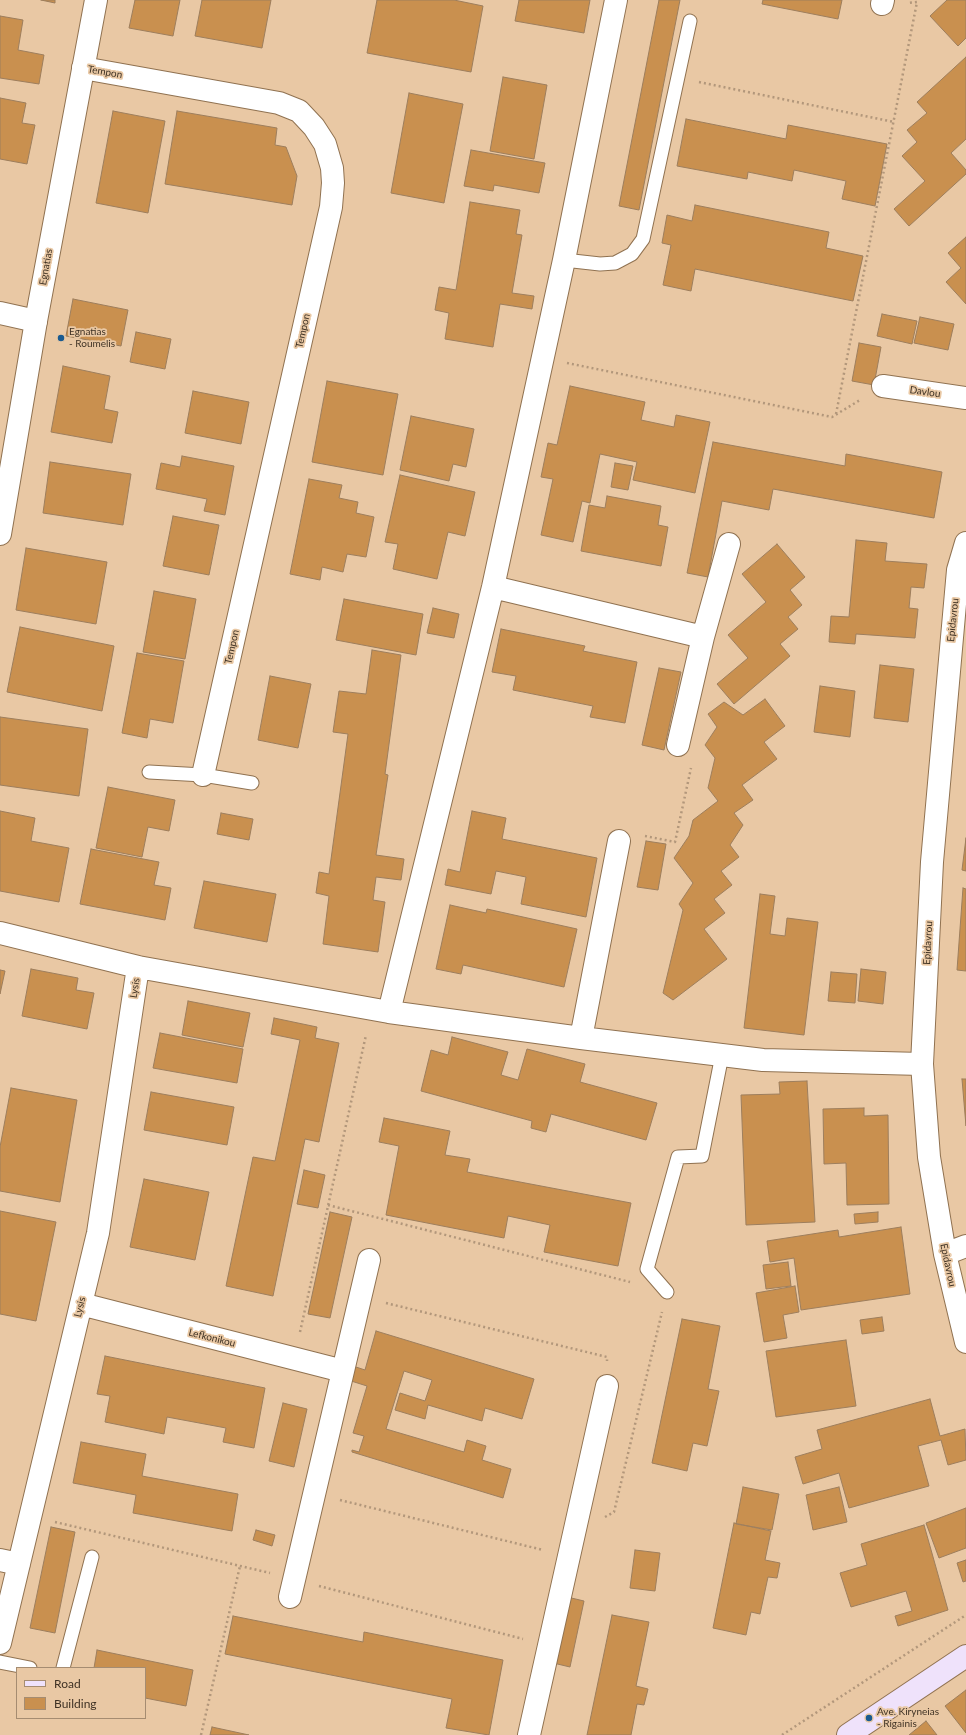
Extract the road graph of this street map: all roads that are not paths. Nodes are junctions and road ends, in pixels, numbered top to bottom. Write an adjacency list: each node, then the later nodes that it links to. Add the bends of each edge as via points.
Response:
1 (96, 0): 4 (street, Egnatias)
2 (616, 0): 5 (street)
3 (690, 21): 5 (lane, via 643,239 632,254 615,263)
4 (83, 68): 7 (street, Egnatias); 17 (street, Tempon, via 279,103 299,111 325,144 332,168 334,184 331,207)
5 (564, 260): 13 (street)
6 (0, 314): 7 (street)
7 (36, 321): 10 (street, Egnatias)
8 (883, 386): 9 (street, Davlou)
9 (966, 398)
10 (0, 534)
11 (966, 543): 25 (street, Epidavrou, via 958,570 934,839)
12 (730, 544): 14 (street)
13 (493, 587): 14 (street); 22 (street)
14 (703, 637): 15 (street)
15 (678, 745)
16 (149, 772): 17 (lane)
17 (203, 775): 18 (lane)
18 (252, 783)
19 (619, 841): 23 (street)
20 (0, 933): 21 (street)
21 (138, 967): 22 (street); 30 (street, Lysis, via 98,1233)
22 (380, 1010): 23 (street)
23 (581, 1038): 24 (street)
24 (722, 1055): 25 (street, via 763,1060); 29 (lane, via 702,1156 678,1157 647,1269)
25 (922, 1064): 27 (street, Epidavrou, via 929,1157)
26 (966, 1246): 27 (street)
27 (945, 1254): 31 (street, Epidavrou)
28 (369, 1260): 32 (street)
29 (667, 1292)
30 (81, 1304): 32 (street, Lefkonikou); 35 (street, Lysis)
31 (966, 1342)
32 (344, 1371): 36 (street)
33 (607, 1386): 42 (street)
34 (92, 1557): 41 (lane)
35 (9, 1562): 37 (street, Lysis)
36 (290, 1596)
37 (0, 1643)
38 (966, 1656): 43 (main road)
39 (0, 1662): 40 (lane)
40 (25, 1667)
41 (63, 1667)
42 (529, 1735)
43 (848, 1735)

